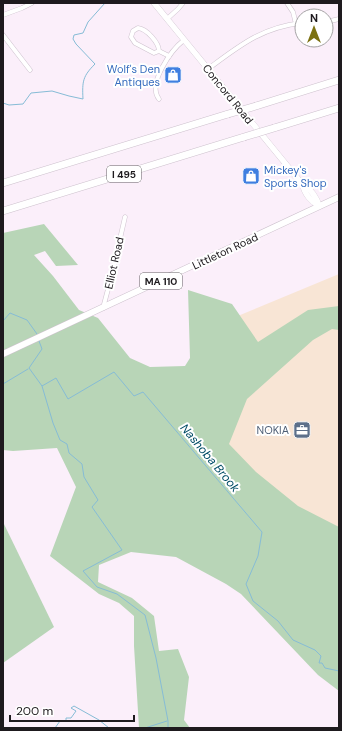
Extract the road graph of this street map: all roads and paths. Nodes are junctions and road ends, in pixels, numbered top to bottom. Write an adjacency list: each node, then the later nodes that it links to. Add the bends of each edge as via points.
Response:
1 (32, 3): 5 (street)
2 (154, 3): 7 (main road, Concord Road)
3 (183, 3): 7 (street)
4 (287, 3): 6 (street)
5 (3, 15)
6 (294, 16)
7 (167, 19): 10 (main road, Concord Road)
8 (294, 24): 13 (street, via 273,29 252,38)
9 (3, 35): 14 (street)
10 (184, 40): 12 (street); 13 (main road, Concord Road)
11 (159, 51): 11 (street, via 152,52 135,42 132,37 133,31 138,28 144,29 158,45); 12 (street)
12 (169, 56): 16 (street, via 158,77 155,93)
13 (208, 69): 20 (main road, Concord Road, via 303,185 308,187)
14 (30, 70)
15 (339, 80): 18 (highway, I 495, bridge)
16 (158, 99)
17 (339, 108): 21 (highway, I 495, bridge)
18 (3, 183)
19 (339, 197): 20 (main road, Littleton Road / MA 110)
20 (319, 206): 23 (main road, Littleton Road / MA 110)
21 (3, 211)
22 (124, 217): 23 (street, Elliot Road)
23 (103, 308): 24 (main road, Littleton Road / MA 110)
24 (3, 354)

